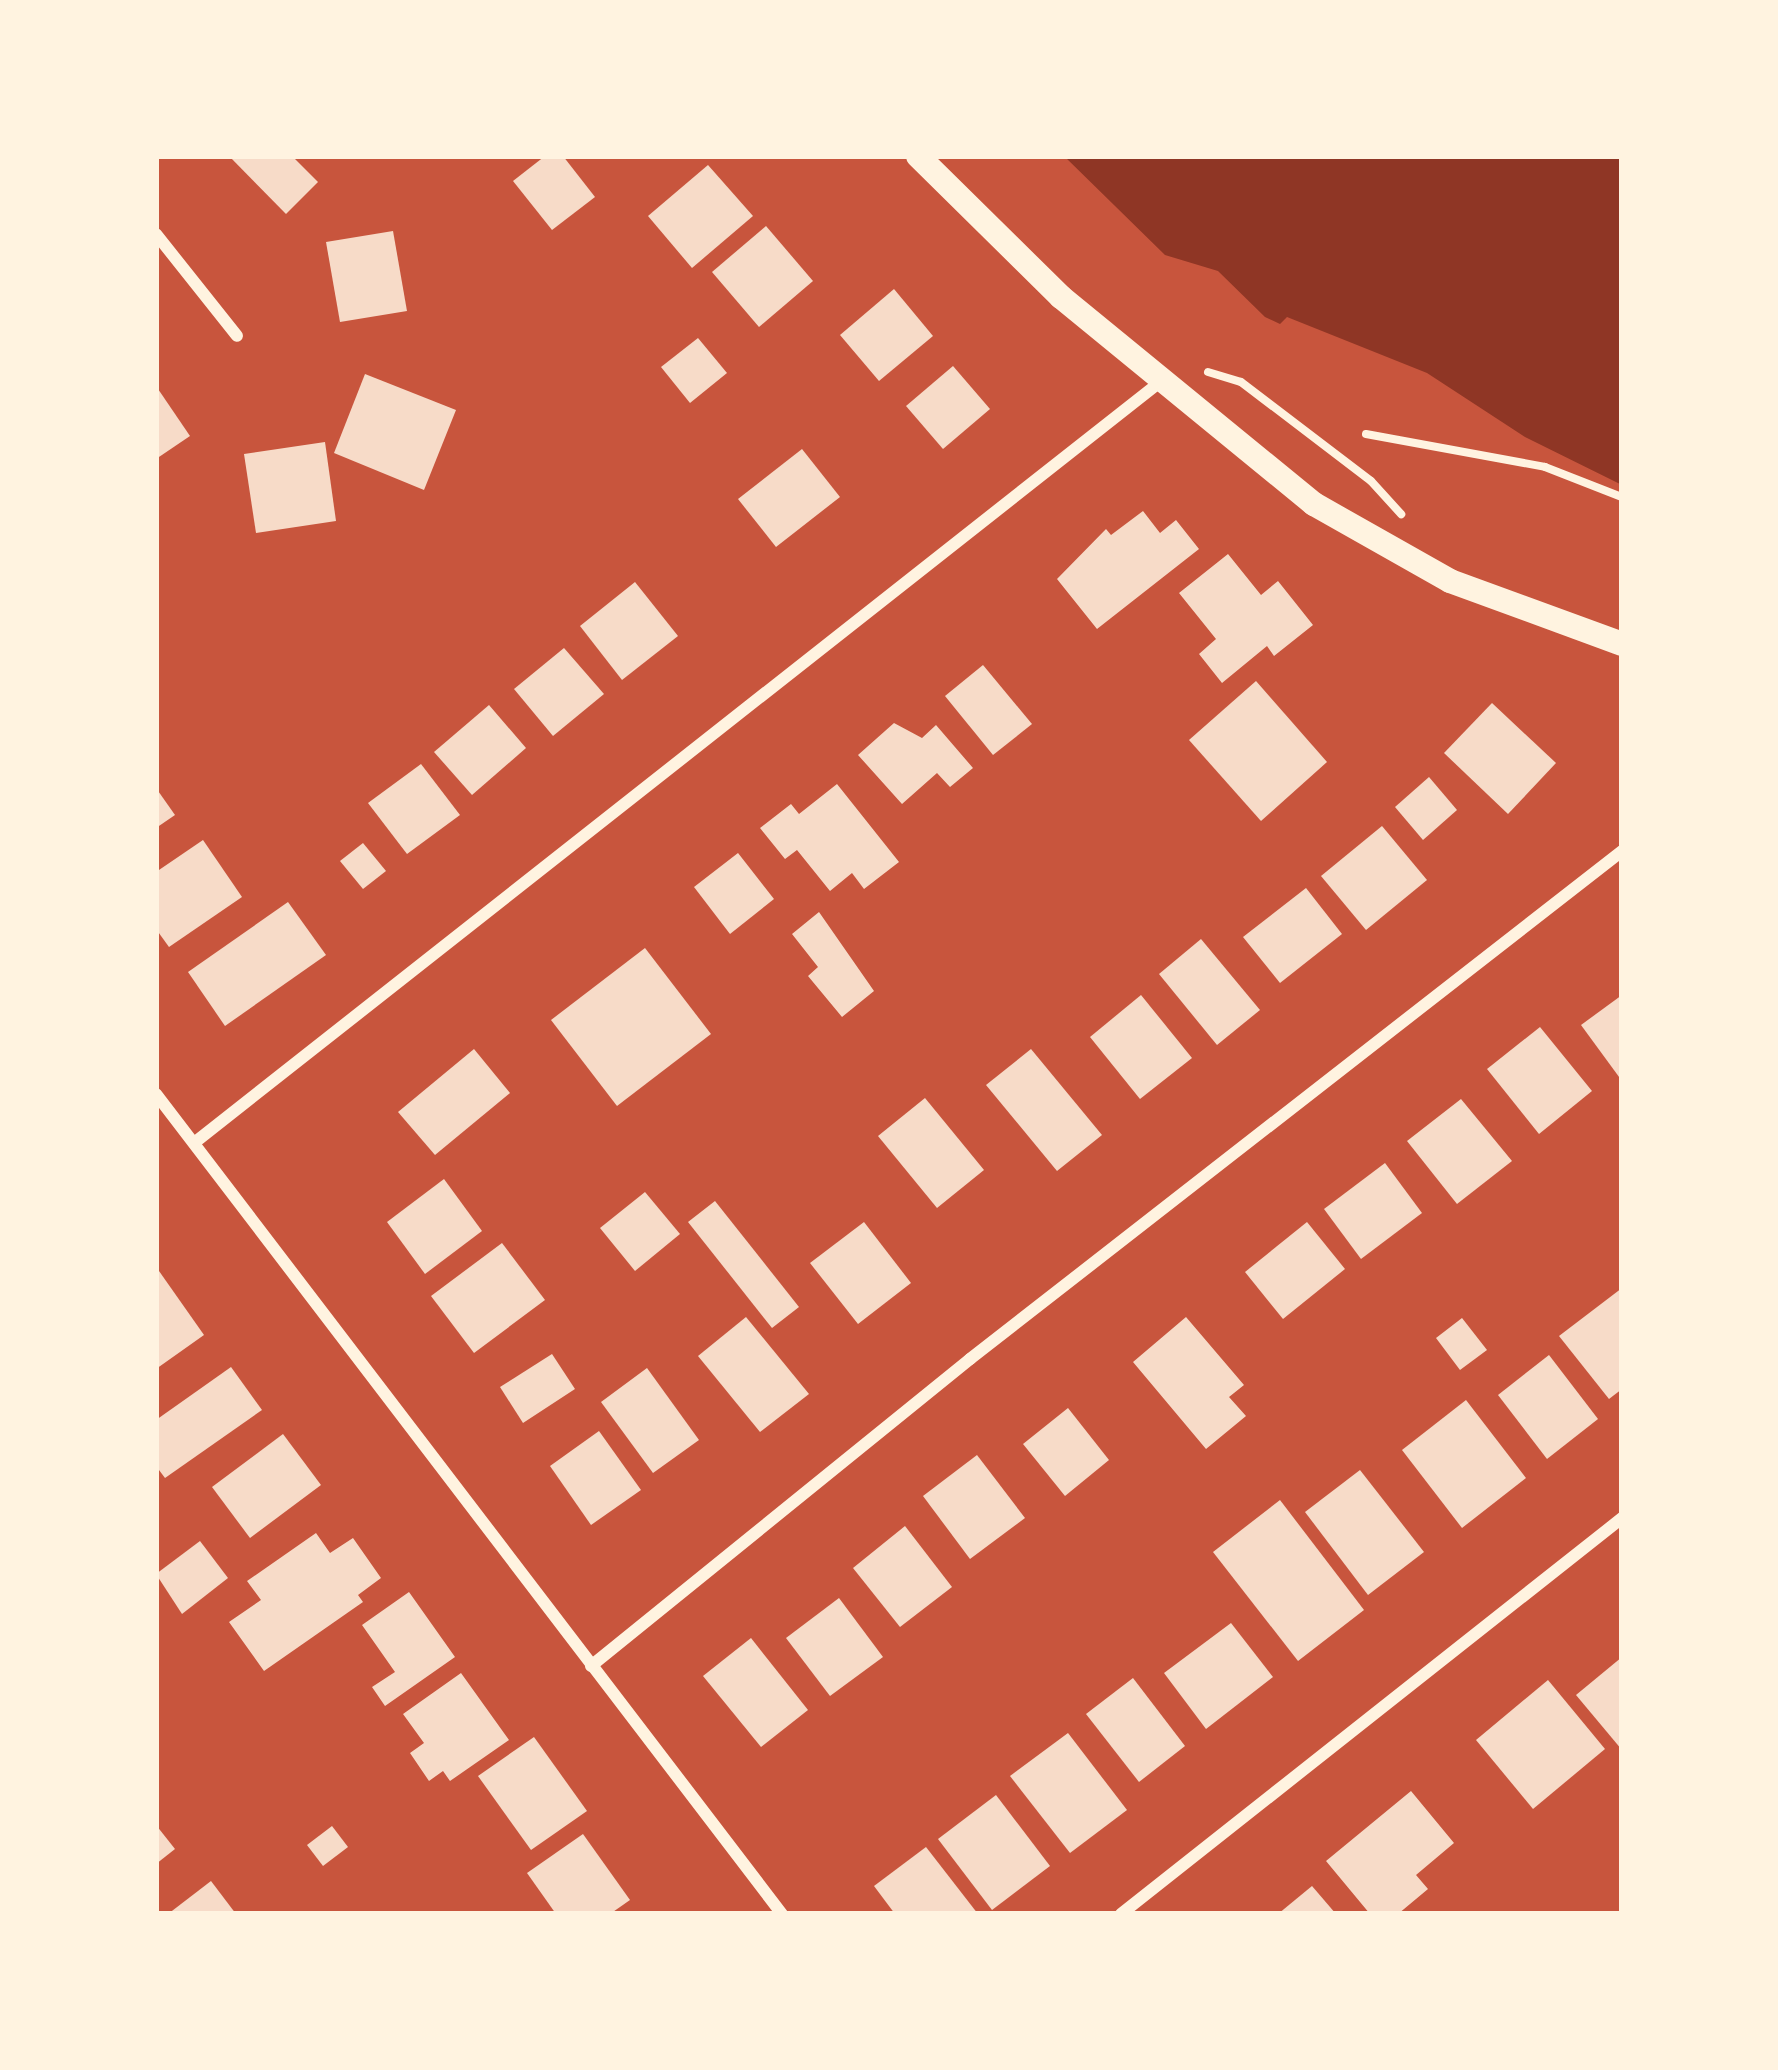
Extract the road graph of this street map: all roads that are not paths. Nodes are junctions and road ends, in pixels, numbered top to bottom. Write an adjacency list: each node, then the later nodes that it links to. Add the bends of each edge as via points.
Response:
1 (918, 156): 4 (main road, via 1008,249)
2 (156, 234): 3 (street)
3 (237, 336)
4 (1160, 382): 5 (main road, via 1314,504 1393,553 1526,613); 8 (street)
5 (1622, 644)
6 (1622, 851): 10 (street, via 970,1358)
7 (156, 1094): 8 (street)
8 (194, 1143): 10 (street)
9 (1622, 1518): 12 (street)
10 (591, 1666): 11 (street)
11 (782, 1914)
12 (1121, 1914)

